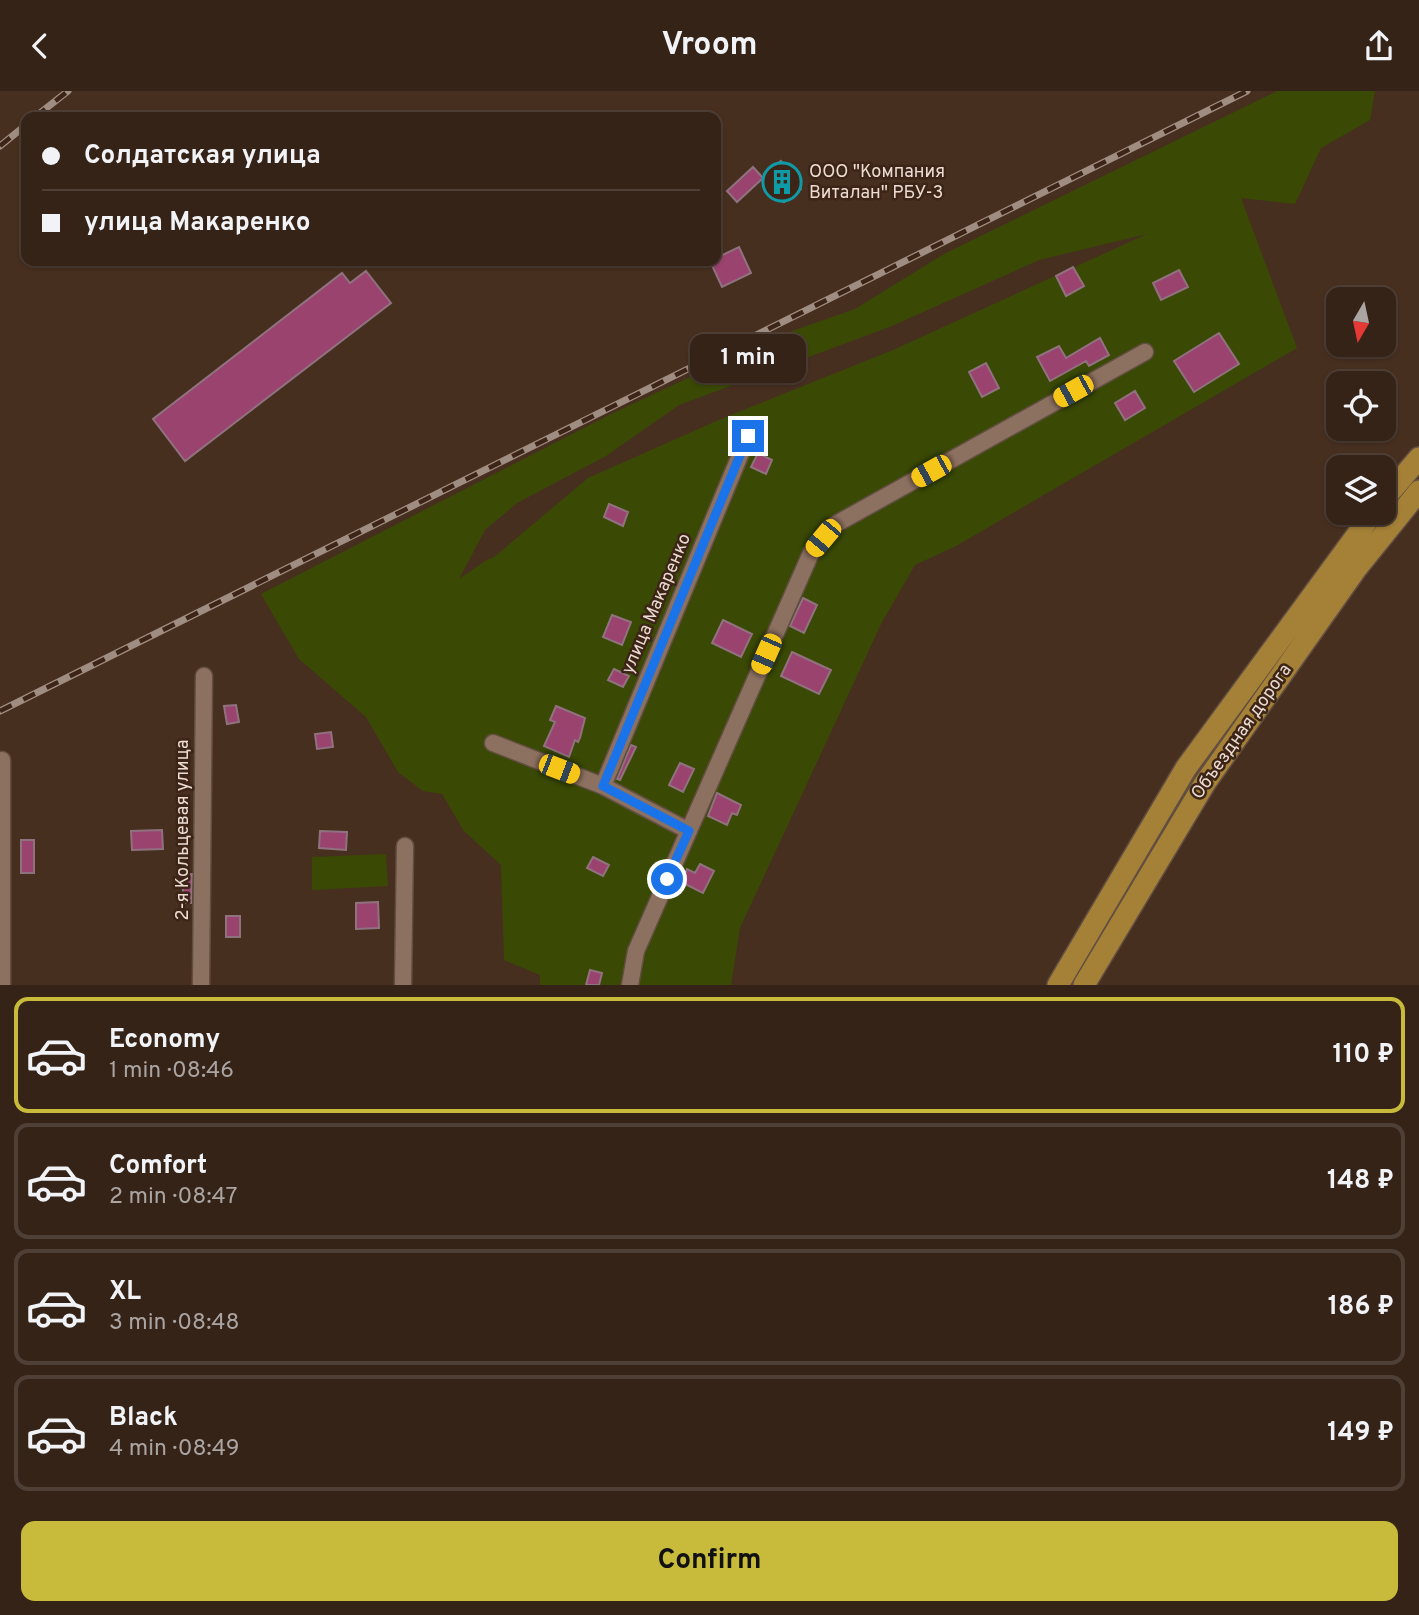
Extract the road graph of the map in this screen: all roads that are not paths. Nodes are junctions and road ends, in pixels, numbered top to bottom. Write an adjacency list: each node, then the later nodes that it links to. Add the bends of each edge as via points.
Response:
1 (1145, 352): 11 (street, via 836,524 811,553)
2 (748, 436): 10 (street, улица Макаренко)
3 (1419, 458): 4 (highway)
4 (1396, 485)
5 (1419, 491): 18 (highway, Объездная дорога, via 1356,569 1205,783)
6 (1364, 525): 17 (highway, Объездная дорога, via 1186,768)
7 (204, 676): 14 (street, 2-я Кольцевая улица)
8 (493, 743): 10 (street)
9 (2, 760): 13 (street)
10 (603, 786): 11 (street)
11 (689, 831): 16 (street, via 636,951)
12 (405, 846): 15 (street)
13 (2, 985)
14 (201, 985)
15 (403, 985)
16 (630, 985)
17 (1058, 985)
18 (1084, 985)

